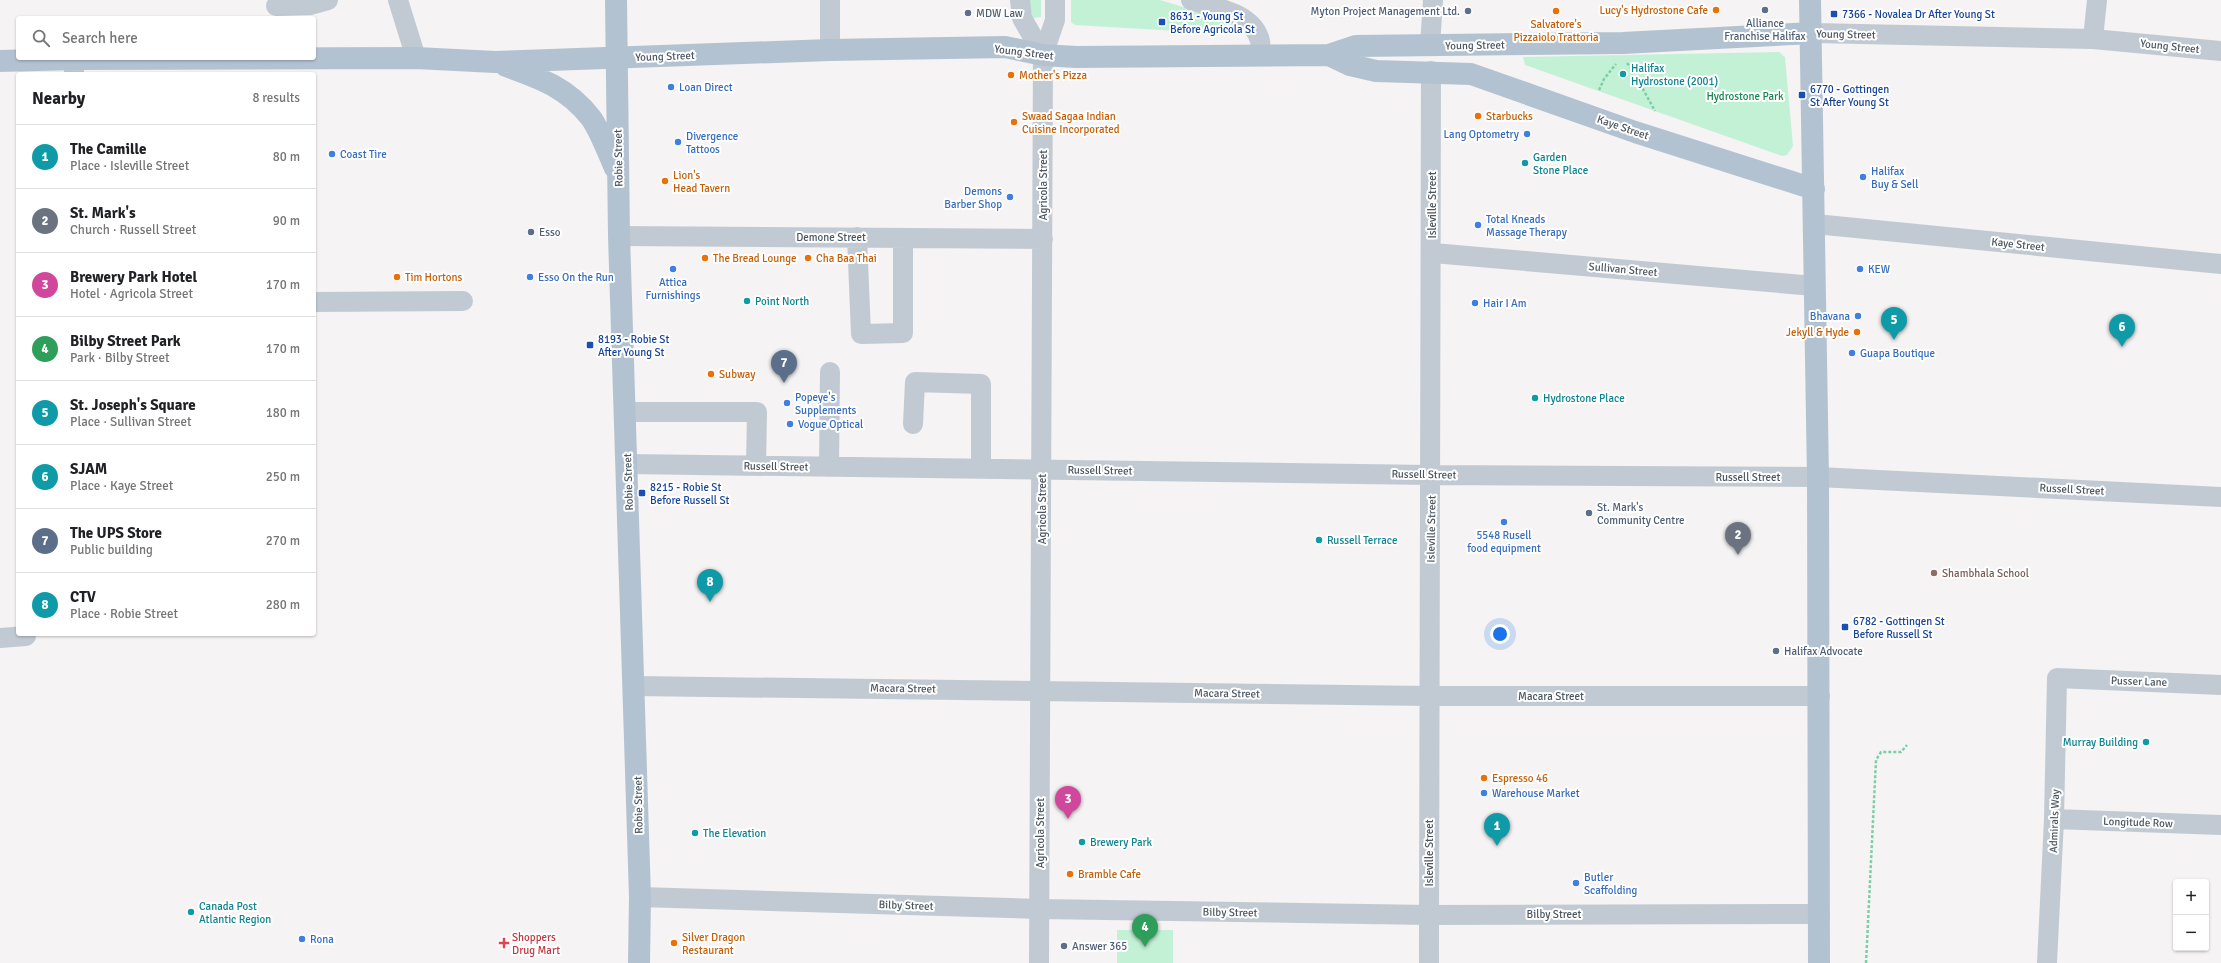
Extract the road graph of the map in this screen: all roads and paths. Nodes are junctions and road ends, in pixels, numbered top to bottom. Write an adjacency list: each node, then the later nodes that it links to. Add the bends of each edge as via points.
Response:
1 (328, 0): 11 (street, via 310,5)
2 (398, 0): 21 (street)
3 (616, 0): 22 (main road, Robie Street)
4 (830, 0): 15 (street)
5 (1020, 0): 18 (street, via 1022,18)
6 (1056, 0): 18 (street, Agricola Street, via 1055,20)
7 (1191, 0): 20 (street, via 1236,14 1251,24 1260,41)
8 (1433, 0): 14 (street)
9 (1810, 0): 12 (main road)
10 (2097, 0): 13 (street)
11 (276, 6)
12 (1812, 33): 13 (street, Young Street); 16 (main road, Young Street); 30 (main road)
13 (2094, 39): 17 (street, Young Street)
14 (1430, 46): 16 (main road, Young Street); 19 (main road, Young Street, via 1356,46)
15 (830, 50): 18 (main road, Young Street, via 1006,47); 22 (main road, Young Street)
16 (1621, 52): 27 (path); 28 (path, via 1624,62 1632,69)
17 (2221, 52)
18 (1043, 54): 20 (main road, Young Street, via 1076,57); 35 (street, Agricola Street)
19 (1329, 55): 20 (main road, Young Street); 26 (main road, Young Street, via 1350,65 1376,71)
20 (1259, 56)
21 (416, 58): 24 (main road, Young Street); 25 (main road, Young Street)
22 (616, 58): 24 (main road, Young Street); 29 (main road, Robie Street)
23 (0, 61): 25 (main road, Young Street)
24 (495, 62): 29 (main road, via 563,90 591,119)
25 (74, 67)
26 (1431, 71): 30 (main road, Kaye Street, via 1471,74 1635,132); 36 (street, Isleville Street)
27 (1599, 90)
28 (1655, 111)
29 (619, 175): 32 (main road, Robie Street)
30 (1814, 189): 31 (main road)
31 (1815, 224): 37 (street, Kaye Street); 38 (main road)
32 (619, 236): 33 (street, Demone Street); 44 (main road, Robie Street)
33 (857, 237): 34 (street, Demone Street); 34 (street, via 861,334 903,333)
34 (903, 238): 35 (street, Demone Street)
35 (1043, 239): 50 (street, Agricola Street)
36 (1432, 253): 38 (street, Sullivan Street); 51 (street, Isleville Street)
37 (2221, 264)
38 (1814, 286): 52 (main road)
39 (316, 291): 42 (street, via 332,292)
40 (462, 301): 42 (street)
41 (316, 302): 42 (street)
42 (346, 303)
43 (830, 372): 48 (street)
44 (625, 412): 46 (main road, Robie Street); 47 (street, via 757,412)
45 (913, 424): 49 (street, via 915,382 981,384)
46 (627, 464): 47 (street, Russell Street); 58 (main road, Robie Street)
47 (756, 466): 48 (street, Russell Street)
48 (829, 467): 49 (street, Russell Street)
49 (981, 468): 50 (street, Russell Street)
50 (1042, 469): 51 (street, Russell Street); 59 (street, Agricola Street)
51 (1431, 475): 52 (street, Russell Street); 60 (street, Isleville Street)
52 (1818, 477): 53 (street, Russell Street); 61 (main road)
53 (2221, 497)
54 (26, 636): 55 (street)
55 (0, 638)
56 (2057, 678): 57 (street, Pusser Lane); 63 (street, Admirals Way)
57 (2221, 685)
58 (634, 686): 59 (street, Macara Street); 65 (main road, Robie Street)
59 (1040, 690): 60 (street, Macara Street); 66 (street, Agricola Street)
60 (1429, 696): 61 (street, Macara Street); 67 (street, Isleville Street)
61 (1820, 696): 68 (main road)
62 (1907, 745): 73 (path, via 1901,752 1881,752 1876,760)
63 (2054, 819): 64 (street, Longitude Row); 74 (street, Admirals Way)
64 (2221, 825)
65 (640, 897): 66 (street, Bilby Street); 69 (main road, Robie Street)
66 (1040, 909): 67 (street, Bilby Street); 70 (street, Agricola Street)
67 (1429, 914): 68 (street, Bilby Street); 71 (street, Isleville Street)
68 (1820, 914): 72 (main road)
69 (639, 963)
70 (1040, 963)
71 (1429, 963)
72 (1820, 963)
73 (1866, 963)
74 (2047, 963)

